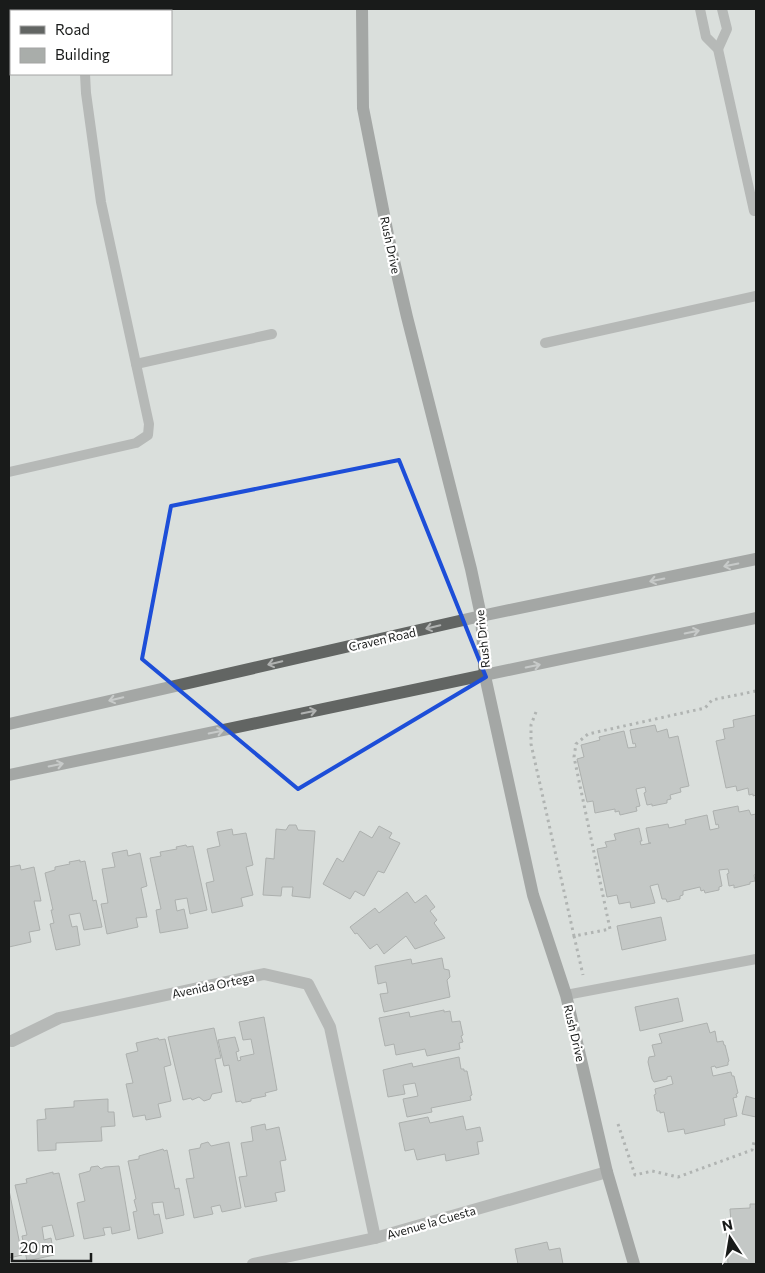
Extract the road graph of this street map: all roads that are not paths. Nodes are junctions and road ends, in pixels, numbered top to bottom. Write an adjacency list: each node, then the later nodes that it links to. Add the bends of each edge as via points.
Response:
1 (61, 9): 5 (lane)
2 (362, 9): 15 (main road, Rush Drive, via 363,108 388,235)
3 (700, 9): 6 (lane, via 706,38)
4 (722, 9): 6 (lane, via 727,29)
5 (48, 10)
6 (718, 49): 8 (lane)
7 (85, 75): 12 (lane, via 101,202)
8 (754, 211)
9 (756, 296): 11 (lane)
10 (272, 334): 12 (lane)
11 (545, 343)
12 (136, 364): 13 (lane, via 149,424 148,435 136,443)
13 (9, 472)
14 (756, 559): 15 (main road, Craven Road, one-way to 15)
15 (481, 616): 17 (main road, Rush Drive); 18 (main road, Craven Road, one-way to 18)
16 (756, 618): 17 (main road, one-way to 16)
17 (485, 676): 19 (main road, one-way to 17); 21 (main road, Rush Drive, via 533,895)
18 (9, 724)
19 (9, 775)
20 (756, 959): 21 (lane)
21 (566, 995): 23 (main road, Rush Drive)
22 (12, 1041): 24 (street, Avenida Ortega, via 59,1018 264,974 308,984 330,1027)
23 (607, 1172): 24 (street, Avenue la Cuesta); 26 (main road, Rush Drive)
24 (374, 1238): 25 (street, Avenue la Cuesta)
25 (253, 1264)
26 (634, 1264)

